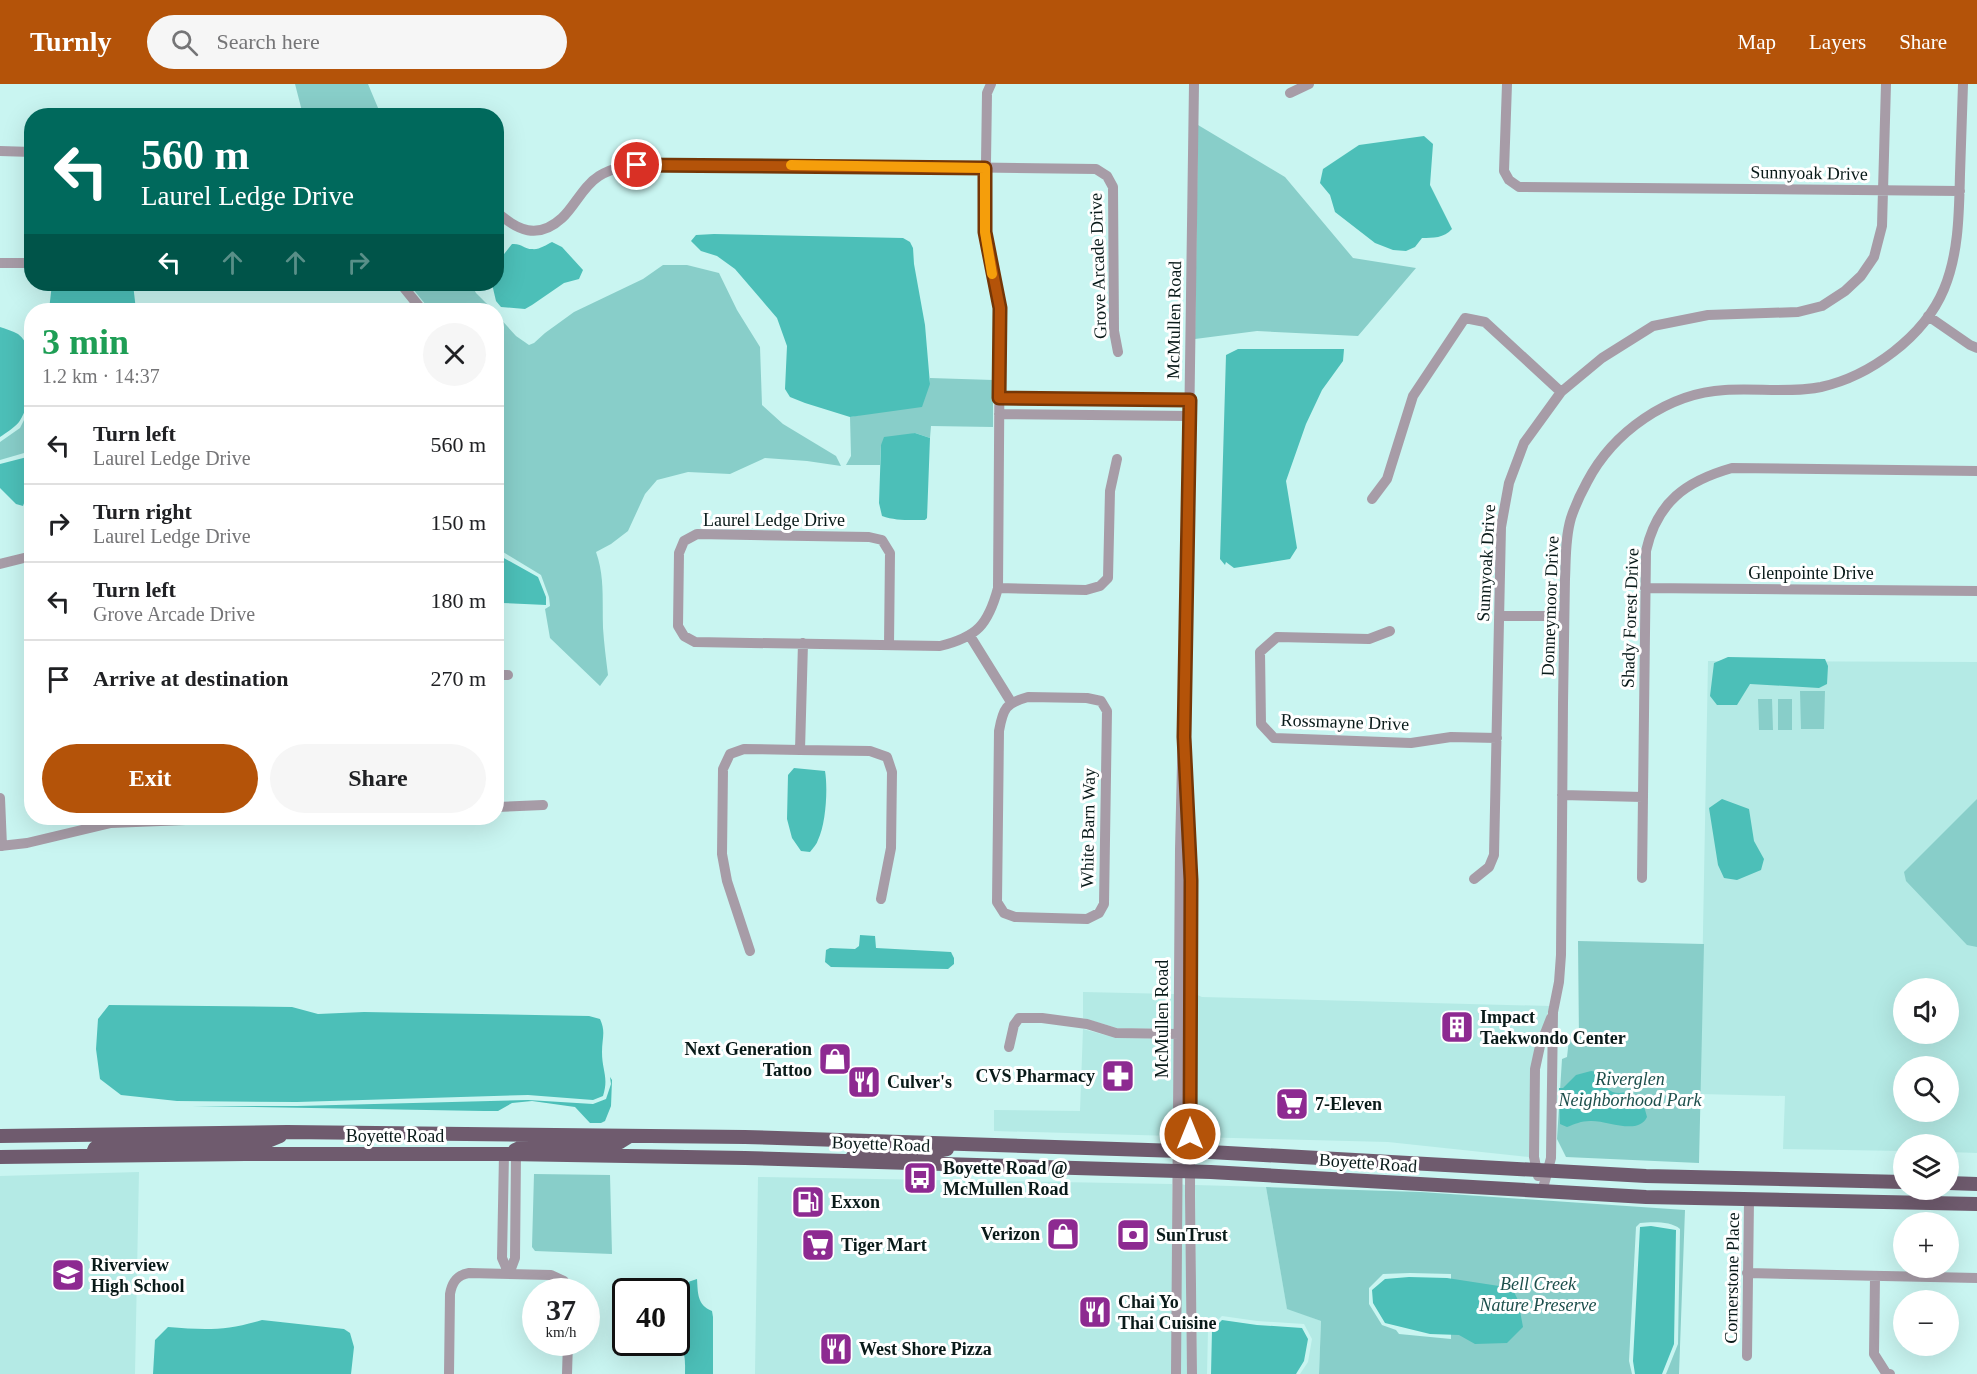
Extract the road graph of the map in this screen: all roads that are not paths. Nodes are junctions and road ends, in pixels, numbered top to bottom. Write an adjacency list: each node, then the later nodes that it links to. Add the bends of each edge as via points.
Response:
1 (992, 84): 10 (street, via 987,93)
2 (1194, 84): 23 (street, McMullen Road)
3 (1309, 84): 7 (street)
4 (1506, 84): 11 (street, Sunnyoak Drive, via 1504,171 1519,186)
5 (1886, 84): 11 (street, Sunnyoak Drive)
6 (1963, 84): 12 (street, Donneymoor Drive)
7 (1290, 93)
8 (0, 151): 9 (street)
9 (24, 152)
10 (985, 168): 13 (street, Grove Arcade Drive, via 653,163 620,166 598,177 562,218 547,229 522,230); 20 (street, Grove Arcade Drive, via 1096,169 1107,176 1113,187 1114,331); 22 (street, via 985,232 1000,308)
11 (1883, 191): 12 (street, Sunnyoak Drive); 21 (street, Sunnyoak Drive, via 1882,226 1874,257 1861,276 1822,306 1798,312 1708,315 1653,326 1602,358)
12 (1960, 191): 18 (street, Donneymoor Drive, via 1953,260 1943,290)
13 (504, 217)
14 (0, 263): 15 (street)
15 (24, 263)
16 (407, 291): 17 (street)
17 (416, 303)
18 (1928, 316): 19 (street); 35 (street, Donneymoor Drive, via 1891,353 1847,378 1820,387 1723,390 1692,396 1659,409 1631,427 1588,480 1571,517)
19 (1977, 348)
20 (1118, 352)
21 (1561, 392): 28 (street, via 1485,322 1465,318 1413,396 1387,479); 34 (street, Sunnyoak Drive, via 1524,443 1509,483 1501,527)
22 (999, 398): 23 (street); 24 (street)
23 (1190, 400): 25 (street, McMullen Road)
24 (999, 414): 25 (street); 31 (street)
25 (1190, 416): 51 (street, McMullen Road)
26 (1118, 459): 31 (street, via 1110,490 1108,578 1100,586 1086,590)
27 (1977, 471): 32 (street, Shady Forest Drive, via 1732,468 1708,475 1685,487 1657,519 1646,551)
28 (1372, 499)
29 (24, 558): 30 (street)
30 (0, 564)
31 (998, 588): 37 (street, via 992,609)
32 (1645, 588): 33 (street, Glenpointe Drive); 46 (street, Shady Forest Drive)
33 (1977, 591)
34 (1499, 616): 35 (street); 43 (street, Sunnyoak Drive)
35 (1564, 616): 45 (street, Donneymoor Drive)
36 (1390, 631): 43 (street, Rossmayne Drive, via 1369,639 1277,637 1260,652 1261,724 1274,738 1411,743 1451,737)
37 (970, 636): 39 (street, Laurel Ledge Drive, via 940,646); 42 (street)
38 (803, 643): 39 (street, Laurel Ledge Drive); 39 (street, Laurel Ledge Drive, via 696,642 684,636 678,626 680,553 684,541 697,534 882,540 890,553); 44 (street)
39 (889, 645)
40 (504, 675): 41 (street)
41 (508, 675)
42 (1011, 702): 42 (street, White Barn Way, via 1028,697 1086,698 1101,701 1107,711 1104,904 1099,913 1087,919 1015,917 1004,913 997,902 999,730 1002,713)
43 (1497, 738): 54 (street, Sunnyoak Drive, via 1494,855 1489,867)
44 (800, 750): 55 (street, via 870,751 887,757 892,772 891,848); 56 (street, via 744,749 730,754 723,769 722,854)
45 (1562, 795): 46 (street); 57 (street, Donneymoor Drive, via 1561,955)
46 (1643, 797): 53 (street, Shady Forest Drive)
47 (0, 798): 52 (street)
48 (543, 805): 49 (street)
49 (504, 807)
50 (93, 825): 52 (street)
51 (1185, 832): 58 (street, McMullen Road); 65 (street, McMullen Road)
52 (1, 846)
53 (1642, 878)
54 (1474, 879)
55 (881, 899)
56 (750, 951)
57 (1553, 1012): 71 (street, Donneymoor Drive, via 1551,1158); 71 (street, Donneymoor Drive, via 1535,1069 1534,1157)
58 (1179, 1034): 59 (street, via 1116,1033 1087,1024 1019,1018); 65 (street, McMullen Road)
59 (1009, 1047)
60 (287, 1132): 61 (main road, Boyette Road); 62 (main road, Boyette Road); 67 (main road, via 252,1144 103,1145 95,1148)
61 (630, 1135): 63 (main road, Boyette Road); 66 (main road, via 611,1145 537,1144)
62 (0, 1136)
63 (822, 1140): 64 (main road, Boyette Road); 69 (main road)
64 (960, 1144): 65 (main road, Boyette Road); 69 (main road, via 926,1153 863,1152)
65 (1184, 1151): 70 (street, McMullen Road); 71 (main road, Boyette Road)
66 (509, 1154): 67 (main road, Boyette Road); 69 (main road, Boyette Road); 79 (street, via 515,1258)
67 (92, 1155): 68 (main road, Boyette Road)
68 (0, 1157)
69 (850, 1161): 70 (main road, Boyette Road)
70 (1184, 1171): 75 (main road, Boyette Road); 87 (street, McMullen Road); 88 (street, McMullen Road)
71 (1542, 1171): 72 (main road, Boyette Road); 75 (street, Donneymoor Drive)
72 (1893, 1182)
73 (1959, 1183): 74 (main road)
74 (1977, 1184)
75 (1542, 1192): 76 (main road, Boyette Road)
76 (1749, 1200): 77 (main road, Boyette Road); 78 (street, Cornerstone Place)
77 (1977, 1204)
78 (1747, 1273): 80 (street); 84 (street, Cornerstone Place)
79 (509, 1274): 81 (street); 85 (street, via 469,1273 454,1282 450,1294)
80 (1875, 1277): 82 (street); 89 (street, via 1874,1354)
81 (558, 1278)
82 (1977, 1278)
83 (568, 1356): 86 (street)
84 (1747, 1356)
85 (449, 1374)
86 (567, 1374)
87 (1176, 1374)
88 (1192, 1374)
89 (1890, 1374)

